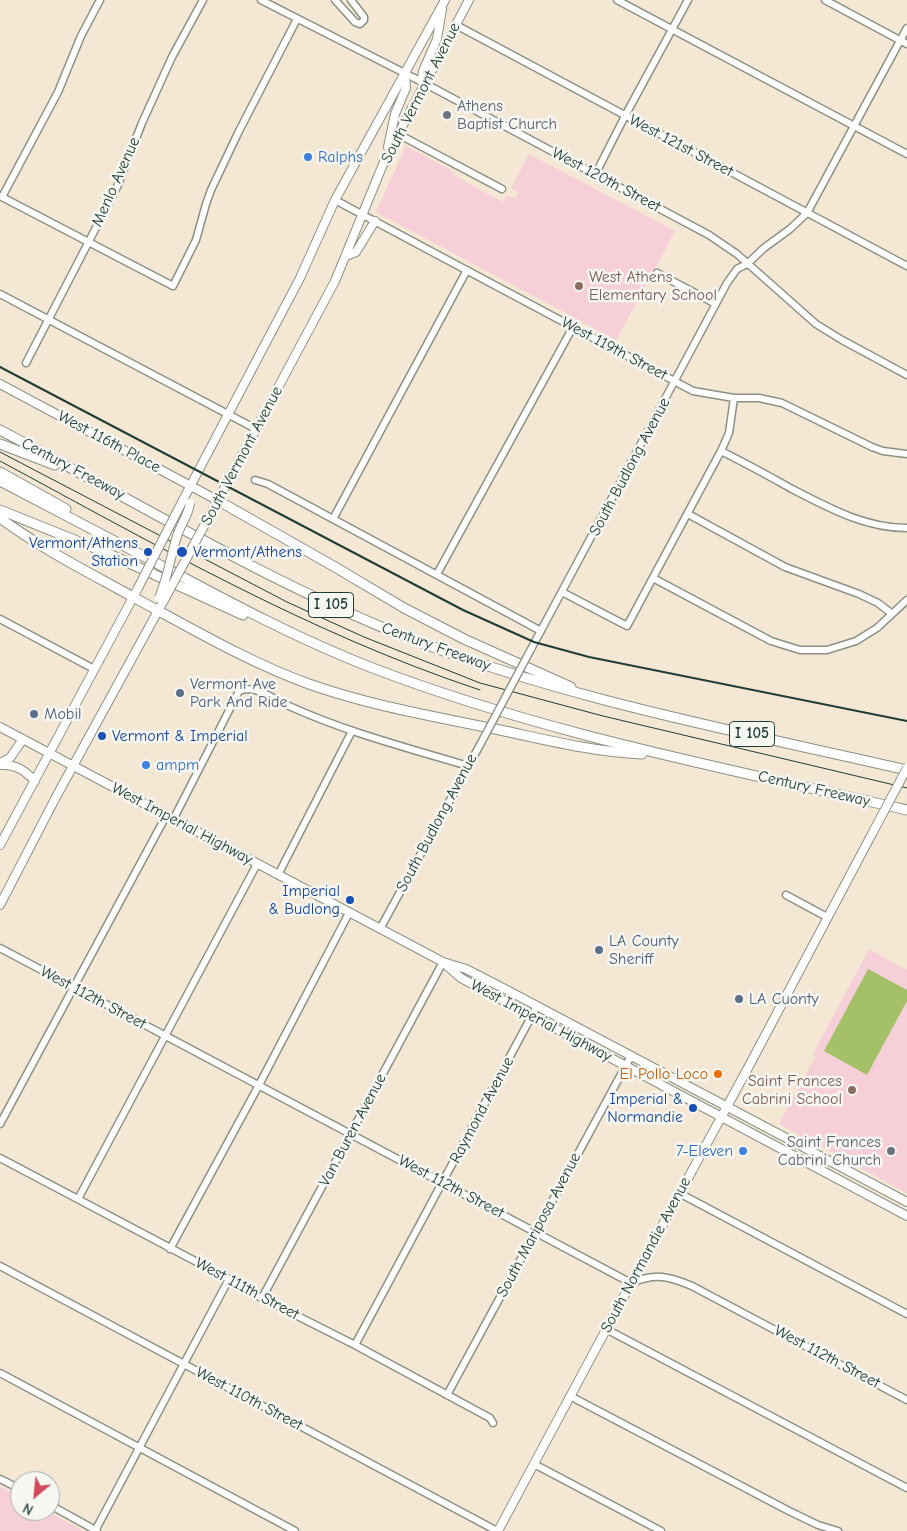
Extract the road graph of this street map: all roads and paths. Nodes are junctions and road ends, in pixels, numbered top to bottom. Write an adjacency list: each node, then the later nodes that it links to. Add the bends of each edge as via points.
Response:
1 (100, 0): 26 (street, via 58,92)
2 (203, 0): 31 (street, Menlo Avenue, via 172,58 117,187)
3 (261, 0): 11 (street, West 120th Street)
4 (335, 0): 5 (street, via 360,24 364,17)
5 (351, 0)
6 (469, 0): 12 (main road, South Vermont Avenue)
7 (617, 0): 14 (street)
8 (688, 0): 14 (street)
9 (825, 0): 15 (street)
10 (443, 3): 17 (main road, South Vermont Avenue); 18 (main road, via 437,39 423,71)
11 (296, 19): 17 (street, West 120th Street); 31 (street, via 211,190 196,240 173,286)
12 (456, 25): 18 (main road, South Vermont Avenue); 19 (street, West 121st Street)
13 (907, 28): 15 (street, South Budlong Avenue)
14 (672, 30): 19 (street); 20 (street)
15 (900, 40): 16 (street); 20 (street, South Budlong Avenue)
16 (907, 44)
17 (406, 74): 18 (street, West 120th Street); 23 (main road, via 406,88 392,124); 27 (main road, South Vermont Avenue)
18 (424, 83): 21 (main road, South Vermont Avenue); 24 (street, West 120th Street)
19 (625, 116): 24 (street); 28 (street, West 121st Street)
20 (854, 126): 22 (street); 28 (street, South Budlong Avenue)
21 (398, 134): 23 (main road, South Vermont Avenue); 25 (street)
22 (907, 154)
23 (386, 156): 29 (main road, South Vermont Avenue)
24 (595, 175): 33 (street, West 120th Street, via 709,235)
25 (502, 189)
26 (1, 196): 31 (street)
27 (335, 200): 29 (street, West 119th Street); 46 (main road, South Vermont Avenue, via 300,278)
28 (807, 213): 33 (street, South Budlong Avenue); 34 (street, West 121st Street)
29 (362, 214): 30 (street, West 119th Street); 32 (main road, South Vermont Avenue)
30 (375, 221): 32 (main road, via 356,252); 35 (street, West 119th Street)
31 (89, 243): 39 (street, Menlo Avenue)
32 (346, 256): 48 (main road, South Vermont Avenue)
33 (747, 264): 38 (street, South Budlong Avenue, via 737,269); 42 (street, West 120th Street, via 816,324)
34 (907, 266)
35 (467, 270): 40 (street, West 119th Street); 64 (street)
36 (657, 273): 38 (street)
37 (0, 294): 39 (street)
38 (716, 304): 43 (street, South Budlong Avenue)
39 (48, 319): 41 (street, Menlo Avenue); 46 (street)
40 (573, 327): 43 (street, West 119th Street); 67 (street)
41 (26, 363)
42 (907, 375)
43 (676, 381): 45 (street, West 119th Street, via 693,390); 69 (street, South Budlong Avenue)
44 (0, 384): 58 (main road, West 116th Place)
45 (734, 398): 52 (street, via 729,433); 53 (street, West 119th Street, via 782,402 872,448 892,454)
46 (227, 414): 48 (street); 58 (main road, South Vermont Avenue)
47 (0, 425): 51 (highway)
48 (256, 429): 59 (main road, South Vermont Avenue)
49 (0, 430): 51 (highway, Century Freeway / I 105)
50 (3, 446): 55 (highway)
51 (39, 451): 55 (highway, Century Freeway / I 105)
52 (721, 451): 62 (street); 65 (street, via 837,513 866,523)
53 (907, 454)
54 (0, 472): 66 (highway)
55 (82, 474): 79 (highway, Century Freeway / I 105, via 264,572 344,610 478,663)
56 (255, 480): 64 (street)
57 (0, 481): 66 (highway, Century Freeway / I 105)
58 (190, 485): 59 (main road, West 116th Place); 60 (main road, South Vermont Avenue)
59 (218, 500): 71 (main road, South Vermont Avenue, bridge); 79 (highway, via 404,608 464,639)
60 (186, 501): 70 (main road, South Vermont Avenue, bridge); 71 (main road, bridge, via 190,507 174,548)
61 (0, 510): 77 (highway, via 107,553 282,633)
62 (688, 514): 68 (street); 74 (street, via 785,567 858,594)
63 (0, 518): 70 (highway, via 31,540)
64 (333, 519): 67 (street)
65 (907, 528)
66 (146, 557): 77 (highway, Century Freeway / I 105, via 271,623)
67 (437, 574): 76 (street)
68 (653, 578): 69 (street, via 627,626); 74 (street, via 771,641 800,650 826,650 856,641 877,628)
69 (562, 592): 76 (street, South Budlong Avenue)
70 (133, 597): 73 (highway); 78 (main road, South Vermont Avenue)
71 (161, 599): 73 (main road, South Vermont Avenue)
72 (907, 600): 74 (street)
73 (158, 611): 84 (highway, via 280,673 346,696 585,747); 86 (main road, South Vermont Avenue)
74 (891, 613)
75 (0, 619): 78 (street)
76 (541, 631): 87 (street, South Budlong Avenue, bridge)
77 (346, 658): 84 (highway, Century Freeway / I 105, via 506,714)
78 (94, 669): 83 (main road, South Vermont Avenue)
79 (597, 698): 88 (highway, Century Freeway / I 105)
80 (0, 727): 82 (main road, West Imperial Highway)
81 (352, 731): 87 (street); 91 (street, via 315,718 260,691 246,688 239,691); 94 (street)
82 (23, 739): 83 (main road, West Imperial Highway); 85 (main road, via 10,758)
83 (50, 754): 86 (main road, West Imperial Highway); 89 (main road, South Vermont Avenue)
84 (660, 754): 90 (highway, Century Freeway / I 105)
85 (0, 764): 89 (main road, via 19,767)
86 (73, 766): 91 (main road, West Imperial Highway); 96 (main road, South Vermont Avenue)
87 (468, 766): 99 (street, South Budlong Avenue)
88 (907, 769): 98 (main road, South Normandie Avenue, bridge)
89 (35, 781): 92 (main road, South Vermont Avenue)
90 (907, 810)
91 (170, 818): 93 (main road, West Imperial Highway); 103 (street)
92 (0, 845)
93 (257, 864): 94 (main road, West Imperial Highway); 107 (street)
94 (278, 875): 97 (main road, West Imperial Highway)
95 (786, 896): 98 (street)
96 (0, 905)
97 (349, 913): 99 (main road, West Imperial Highway); 110 (street)
98 (827, 917): 111 (main road, South Normandie Avenue)
99 (380, 929): 101 (main road, West Imperial Highway)
100 (0, 948): 103 (street, West 112th Street)
101 (443, 962): 102 (main road, West Imperial Highway); 104 (main road, West Imperial Highway, via 466,969); 114 (street, Van Buren Avenue)
102 (461, 978): 104 (main road, via 479,981 513,999); 106 (main road, West Imperial Highway)
103 (74, 988): 107 (street, West 112th Street); 113 (street)
104 (522, 998): 105 (main road, West Imperial Highway)
105 (537, 1006): 106 (street, Raymond Avenue); 108 (main road, West Imperial Highway)
106 (532, 1016): 109 (main road, West Imperial Highway); 116 (street, Raymond Avenue)
107 (166, 1036): 110 (street, West 112th Street); 118 (street)
108 (631, 1056): 109 (street, South Mariposa Avenue); 111 (main road, West Imperial Highway)
109 (625, 1066): 112 (main road, West Imperial Highway); 121 (street, South Mariposa Avenue)
110 (259, 1085): 114 (street, West 112th Street); 122 (street)
111 (726, 1108): 112 (main road, South Normandie Avenue); 119 (main road, West Imperial Highway)
112 (721, 1117): 117 (main road, South Normandie Avenue); 120 (main road, West Imperial Highway)
113 (0, 1124)
114 (351, 1134): 116 (street, West 112th Street); 126 (street, Van Buren Avenue)
115 (0, 1158): 118 (street, West 111th Street)
116 (444, 1183): 121 (street, West 112th Street); 129 (street, Raymond Avenue)
117 (680, 1193): 125 (main road, South Normandie Avenue); 127 (street)
118 (78, 1199): 122 (street, West 111th Street)
119 (907, 1202)
120 (907, 1216)
121 (535, 1232): 125 (street, West 112th Street); 132 (street, South Mariposa Avenue)
122 (170, 1249): 124 (street, West 111th Street)
123 (0, 1266): 130 (street, West 110th Street)
124 (229, 1279): 126 (street, West 111th Street); 130 (street)
125 (630, 1283): 128 (main road, South Normandie Avenue); 134 (street, West 112th Street, via 646,1276 678,1280)
126 (262, 1298): 129 (street, West 111th Street)
127 (907, 1314)
128 (606, 1329): 133 (main road, South Normandie Avenue); 138 (street)
129 (355, 1346): 132 (street, West 111th Street)
130 (184, 1364): 136 (street); 142 (street, West 110th Street)
131 (0, 1373): 136 (street)
132 (447, 1396): 135 (street, West 111th Street, via 490,1418)
133 (570, 1396): 137 (main road, South Normandie Avenue); 144 (street, via 789,1511)
134 (907, 1400)
135 (493, 1423)
136 (139, 1448): 140 (street); 141 (street)
137 (534, 1464): 142 (main road, South Normandie Avenue); 143 (street)
138 (907, 1488)
139 (60, 1511): 140 (street)
140 (96, 1531)
141 (295, 1531)
142 (498, 1531)
143 (661, 1531)
144 (838, 1531)

